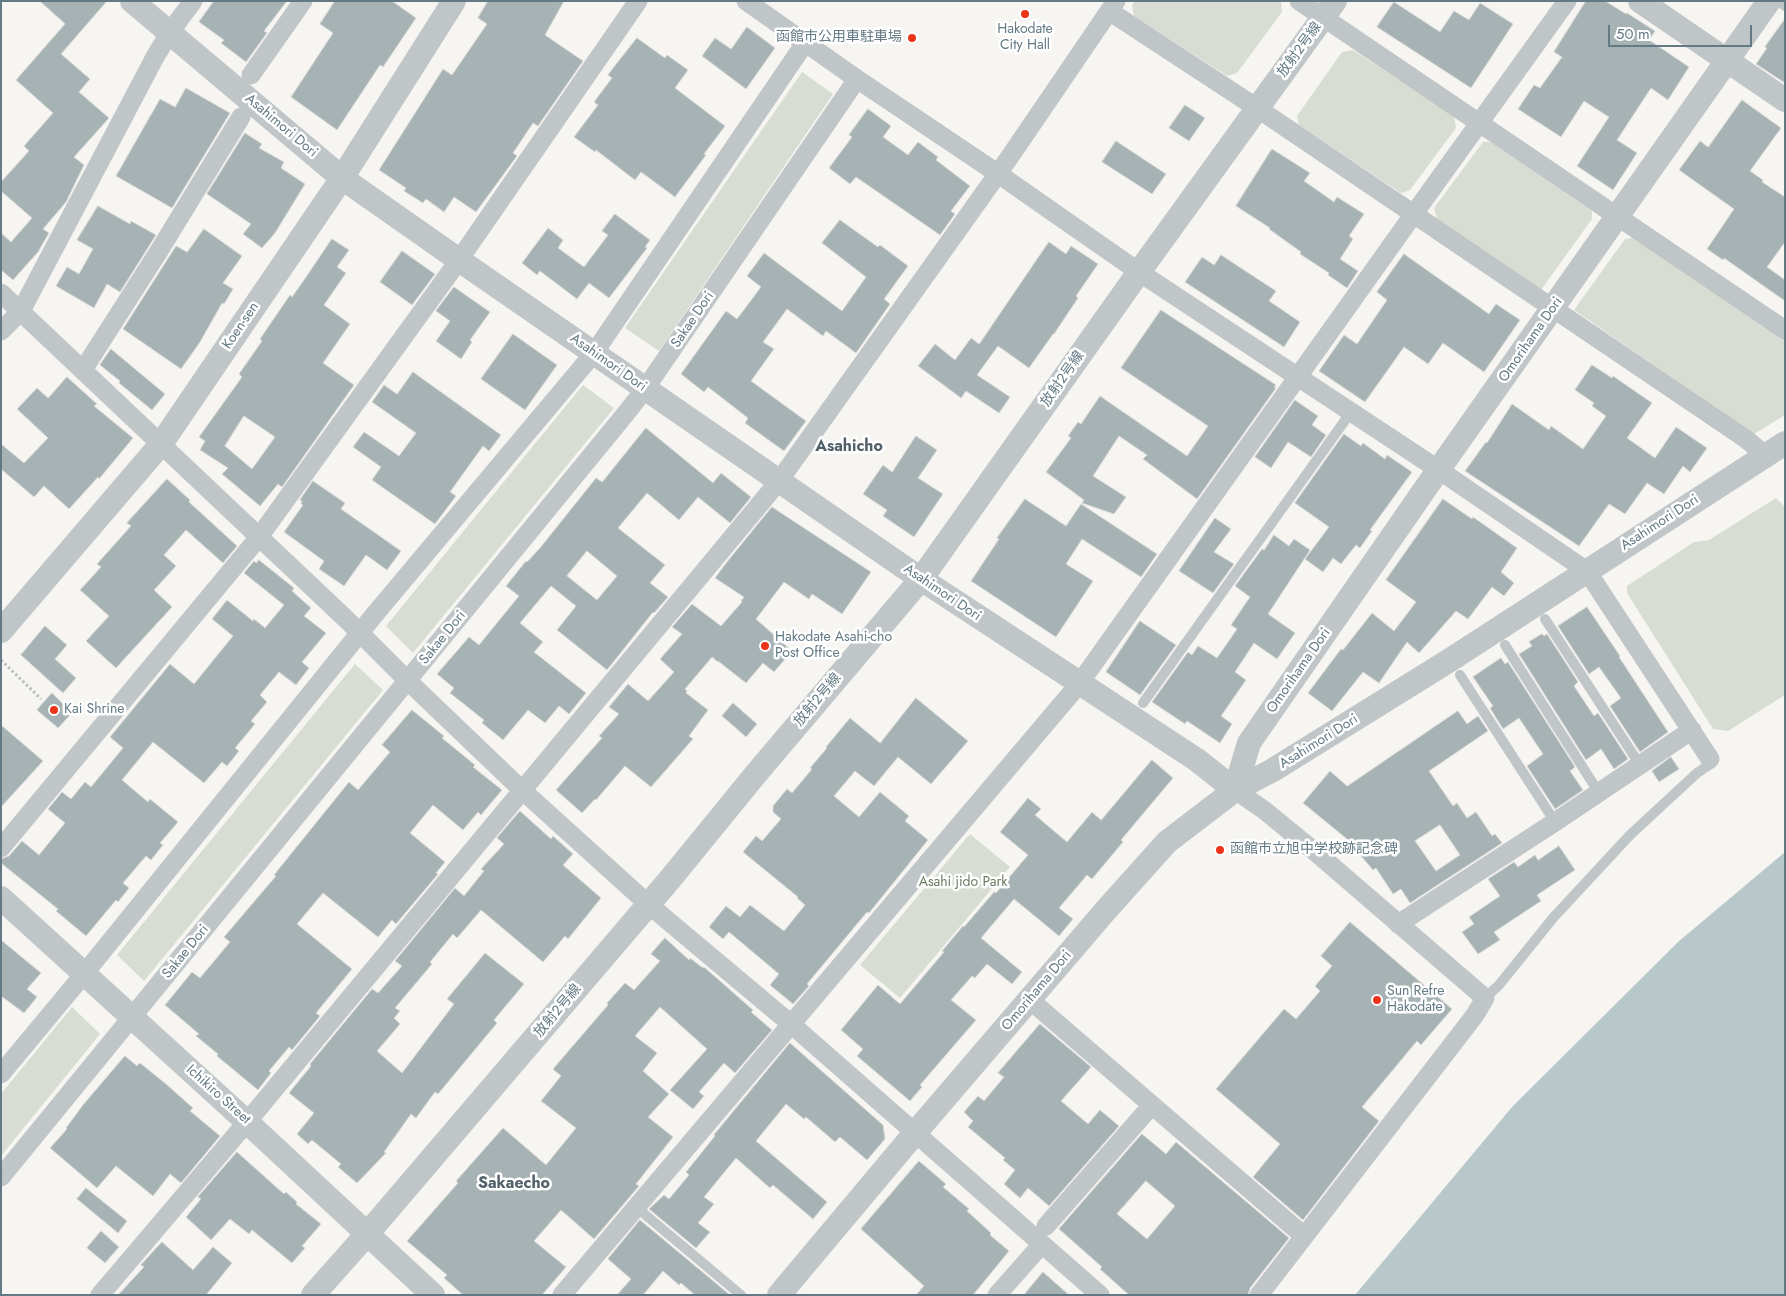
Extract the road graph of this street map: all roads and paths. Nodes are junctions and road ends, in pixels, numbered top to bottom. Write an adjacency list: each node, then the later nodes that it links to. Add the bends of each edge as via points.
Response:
1 (132, 1): 15 (street, Asahimori Dori)
2 (193, 1): 15 (street)
3 (303, 1): 18 (street)
4 (454, 1): 25 (street, Koen-sen)
5 (638, 1): 28 (street)
6 (746, 1): 16 (street)
7 (1299, 1): 14 (street)
8 (1567, 1): 23 (street)
9 (1640, 1): 17 (street)
10 (1769, 1): 17 (street, Omorihama Dori)
11 (1778, 1): 13 (lane)
12 (1112, 6): 21 (street); 24 (street)
13 (1785, 6)
14 (1329, 9): 21 (street, 放射2号線); 23 (street)
15 (170, 32): 25 (street, Asahimori Dori); 32 (street)
16 (805, 43): 19 (street); 35 (street)
17 (1727, 60): 20 (street); 27 (street, Omorihama Dori)
18 (251, 75)
19 (857, 79): 24 (street); 38 (street, Sakae Dori)
20 (1785, 100)
21 (1257, 108): 26 (street); 29 (street, 放射2号線)
22 (240, 117): 36 (street)
23 (1479, 123): 26 (street); 27 (street)
24 (997, 173): 29 (street); 44 (street)
25 (342, 178): 28 (street, Asahimori Dori); 41 (street, Koen-sen)
26 (1413, 215): 31 (street); 37 (street)
27 (1618, 218): 31 (street, Omorihama Dori); 33 (street)
28 (459, 260): 35 (street, Asahimori Dori); 45 (street)
29 (1139, 272): 37 (street); 47 (street, 放射2号線)
30 (1, 293): 32 (street)
31 (1554, 308): 42 (street); 43 (street, Omorihama Dori)
32 (21, 312): 34 (street); 36 (street)
33 (1785, 330)
34 (1, 332)
35 (594, 353): 38 (street, Asahimori Dori); 50 (street)
36 (83, 370): 41 (street)
37 (1297, 378): 39 (street); 55 (street)
38 (645, 389): 44 (street, Asahimori Dori); 54 (street, Sakae Dori)
39 (1351, 412): 43 (street); 57 (lane)
40 (1785, 443): 42 (street, Asahimori Dori)
41 (161, 444): 45 (street); 49 (street, Koen-sen)
42 (1765, 455): 46 (street, Asahimori Dori)
43 (1439, 470): 46 (street); 62 (street, Omorihama Dori, via 1249,743)
44 (779, 481): 47 (street, Asahimori Dori); 61 (street)
45 (259, 537): 50 (street); 65 (street)
46 (1586, 571): 58 (street); 62 (street, Asahimori Dori, via 1349,723)
47 (921, 579): 55 (street, Asahimori Dori); 67 (street, 放射2号線)
48 (1545, 618): 60 (lane)
49 (1, 631)
50 (360, 634): 54 (street); 69 (street)
51 (1505, 645): 63 (lane)
52 (1, 660): 56 (path)
53 (1460, 675): 64 (lane)
54 (408, 681): 61 (street); 72 (street, Sakae Dori)
55 (1079, 684): 62 (street, Asahimori Dori, via 1197,760); 73 (street)
56 (41, 699)
57 (1144, 704)
58 (1692, 730): 59 (street); 60 (street)
59 (1710, 759): 70 (lane, via 1712,763 1630,835)
60 (1640, 765): 63 (street)
61 (522, 790): 67 (street); 76 (street)
62 (1235, 790): 68 (street, via 1264,810); 71 (street, Omorihama Dori, via 1167,842)
63 (1599, 792): 64 (street)
64 (1555, 822): 68 (street)
65 (1, 848)
66 (1, 898): 69 (street, Ichikiro Street)
67 (648, 904): 73 (street); 80 (street, 放射2号線)
68 (1398, 924): 70 (street)
69 (84, 974): 72 (street, Ichikiro Street); 74 (street)
70 (1485, 998): 82 (street)
71 (1030, 1000): 75 (street); 77 (street, Omorihama Dori)
72 (133, 1018): 76 (street, Ichikiro Street); 78 (street, Sakae Dori)
73 (791, 1024): 77 (street); 79 (street)
74 (1, 1074)
75 (1152, 1105): 81 (street); 82 (street)
76 (247, 1122): 80 (street, Ichikiro Street); 84 (street)
77 (915, 1133): 81 (street); 88 (street, Omorihama Dori)
78 (1, 1177)
79 (636, 1207): 83 (street); 87 (lane)
80 (368, 1233): 85 (street, 放射2号線); 86 (street, Ichikiro Street)
81 (1044, 1235): 89 (street); 90 (street)
82 (1304, 1236): 91 (street)
83 (564, 1294)
84 (100, 1295)
85 (313, 1295)
86 (433, 1295)
87 (741, 1295)
88 (779, 1295)
89 (997, 1295)
90 (1100, 1295)
91 (1260, 1295)

